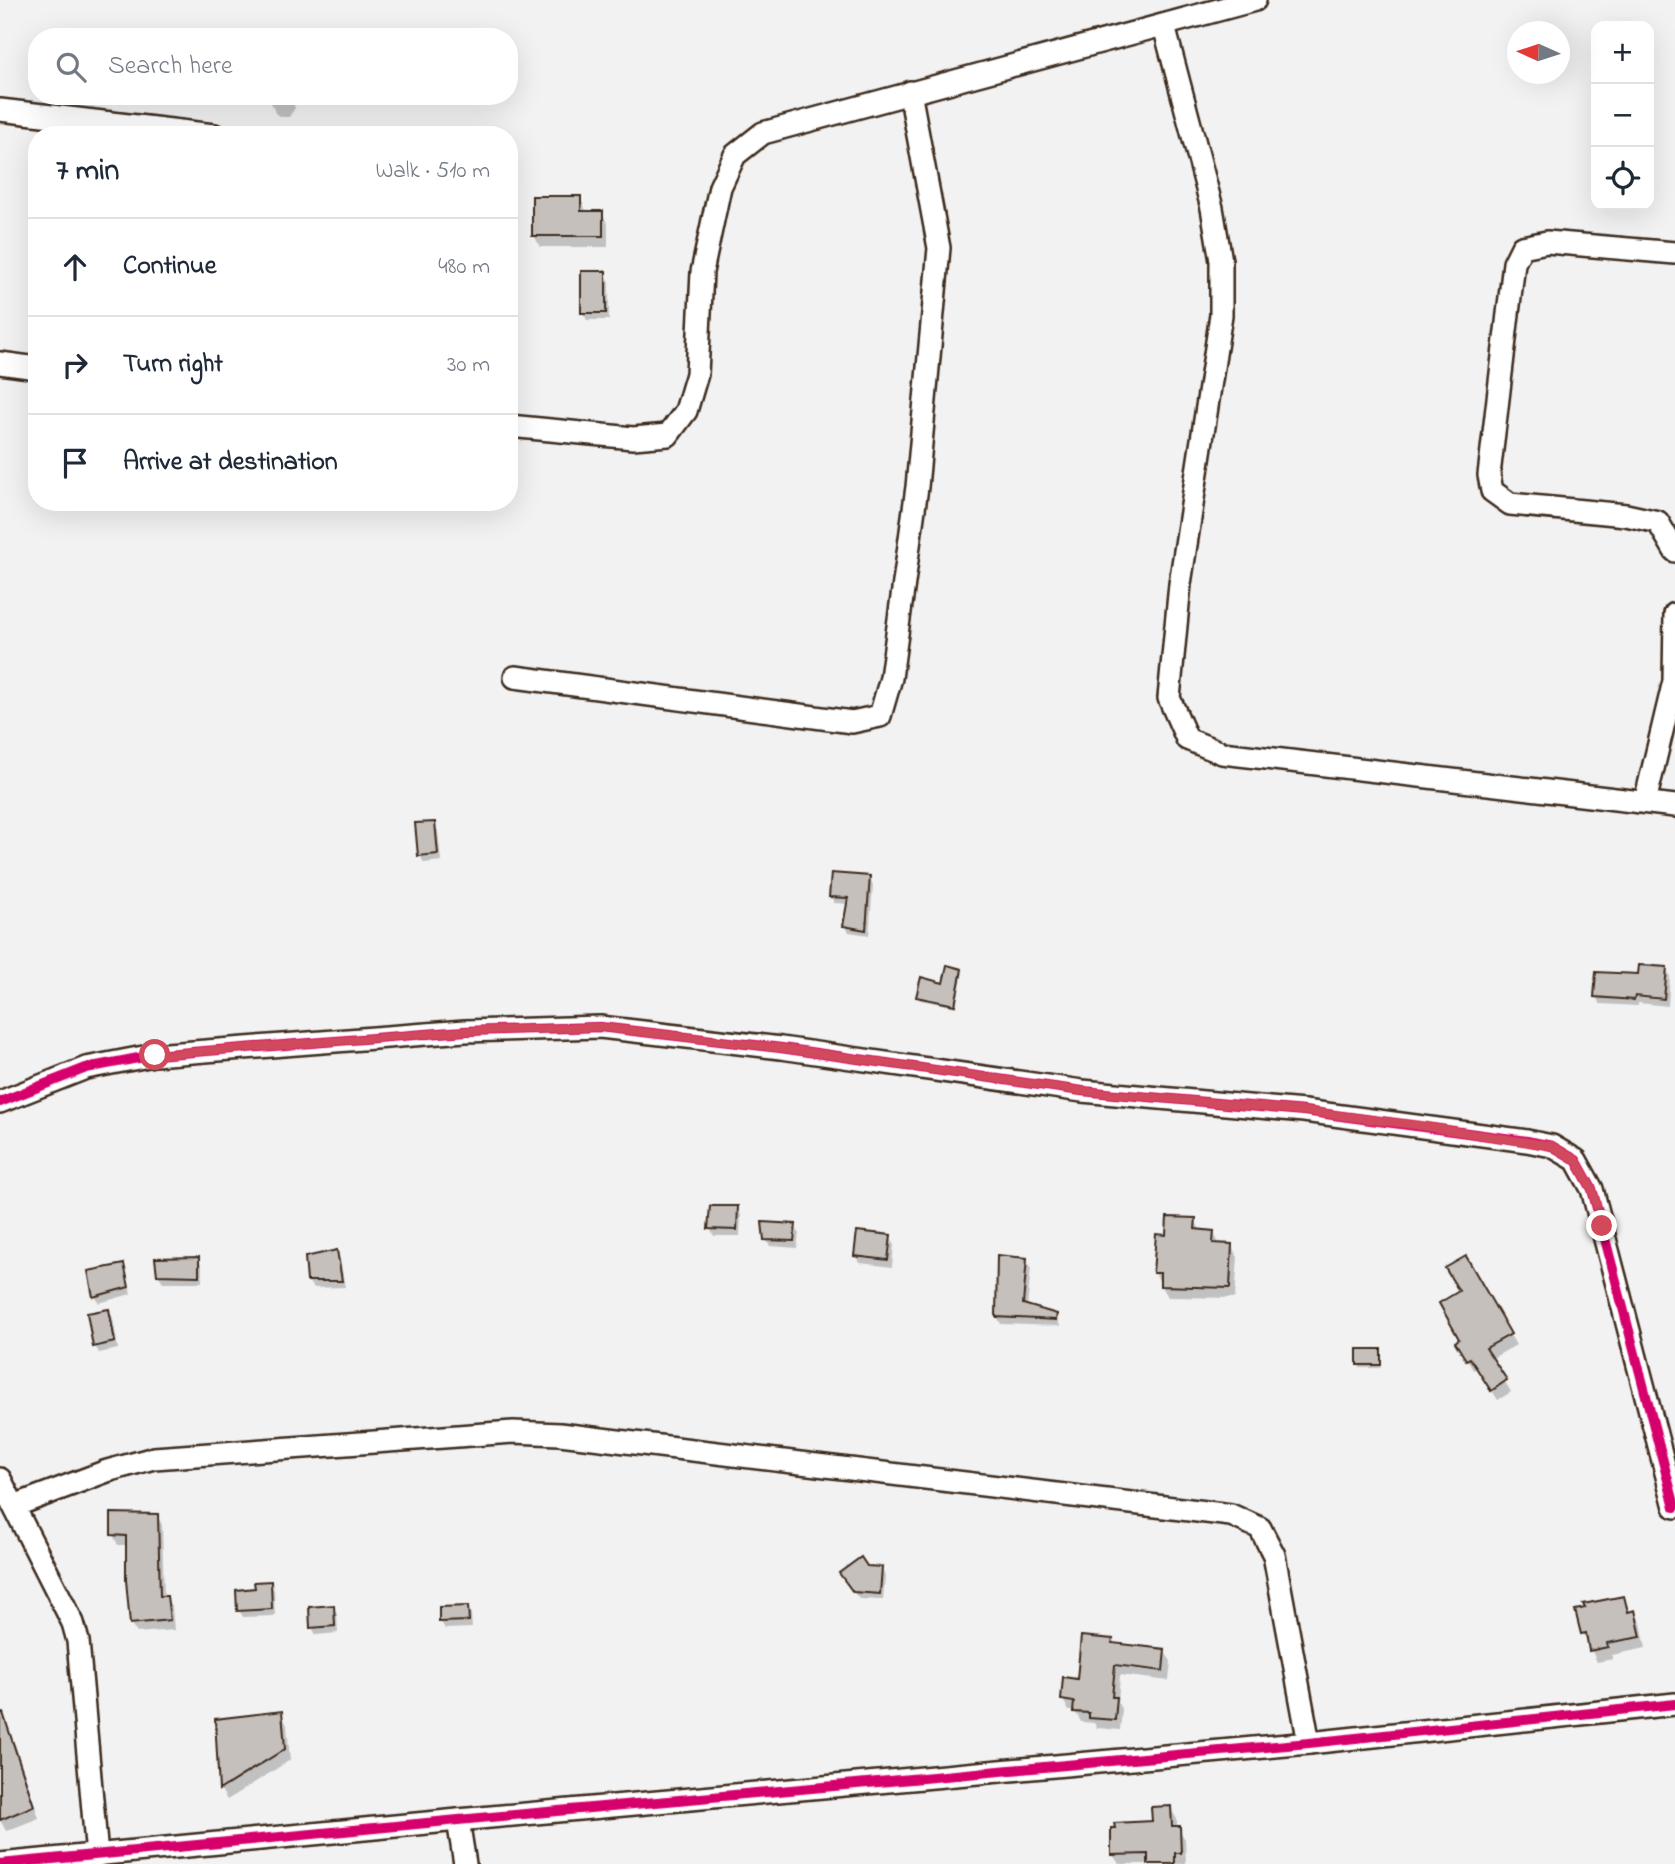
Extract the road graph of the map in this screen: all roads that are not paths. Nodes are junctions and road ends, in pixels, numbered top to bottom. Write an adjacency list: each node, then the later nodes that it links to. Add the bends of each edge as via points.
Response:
1 (1255, 0): 2 (street)
2 (1164, 26): 3 (street); 13 (street, via 1212,208 1221,261 1221,315 1180,584 1169,698 1187,739 1222,752)
3 (910, 92): 9 (street, via 763,133 735,155 720,187 702,272 697,374 686,411 668,435 634,439); 12 (street, via 939,247 917,487 891,678 880,716 852,722)
4 (0, 110): 5 (street)
5 (137, 126)
6 (1675, 253): 10 (street, via 1547,242 1522,247 1514,263 1489,475 1492,491 1510,504 1658,522)
7 (0, 363): 8 (street)
8 (28, 367)
9 (518, 427)
10 (1675, 551)
11 (1675, 614): 13 (street, via 1674,681)
12 (515, 677)
13 (1645, 802): 14 (street)
14 (1675, 806)
15 (0, 1102): 18 (street, via 86,1068 155,1055 465,1031 600,1027 1082,1091 1304,1111 1552,1146 1576,1160 1592,1189)
16 (0, 1479): 17 (street)
17 (14, 1506): 20 (street, via 154,1458 513,1432 1231,1515 1259,1528 1274,1555); 22 (street, via 78,1641)
18 (1675, 1507)
19 (1675, 1704): 20 (street)
20 (1309, 1743): 21 (street)
21 (458, 1820): 22 (street); 24 (street)
22 (97, 1856): 23 (street)
23 (0, 1864)
24 (466, 1864)

